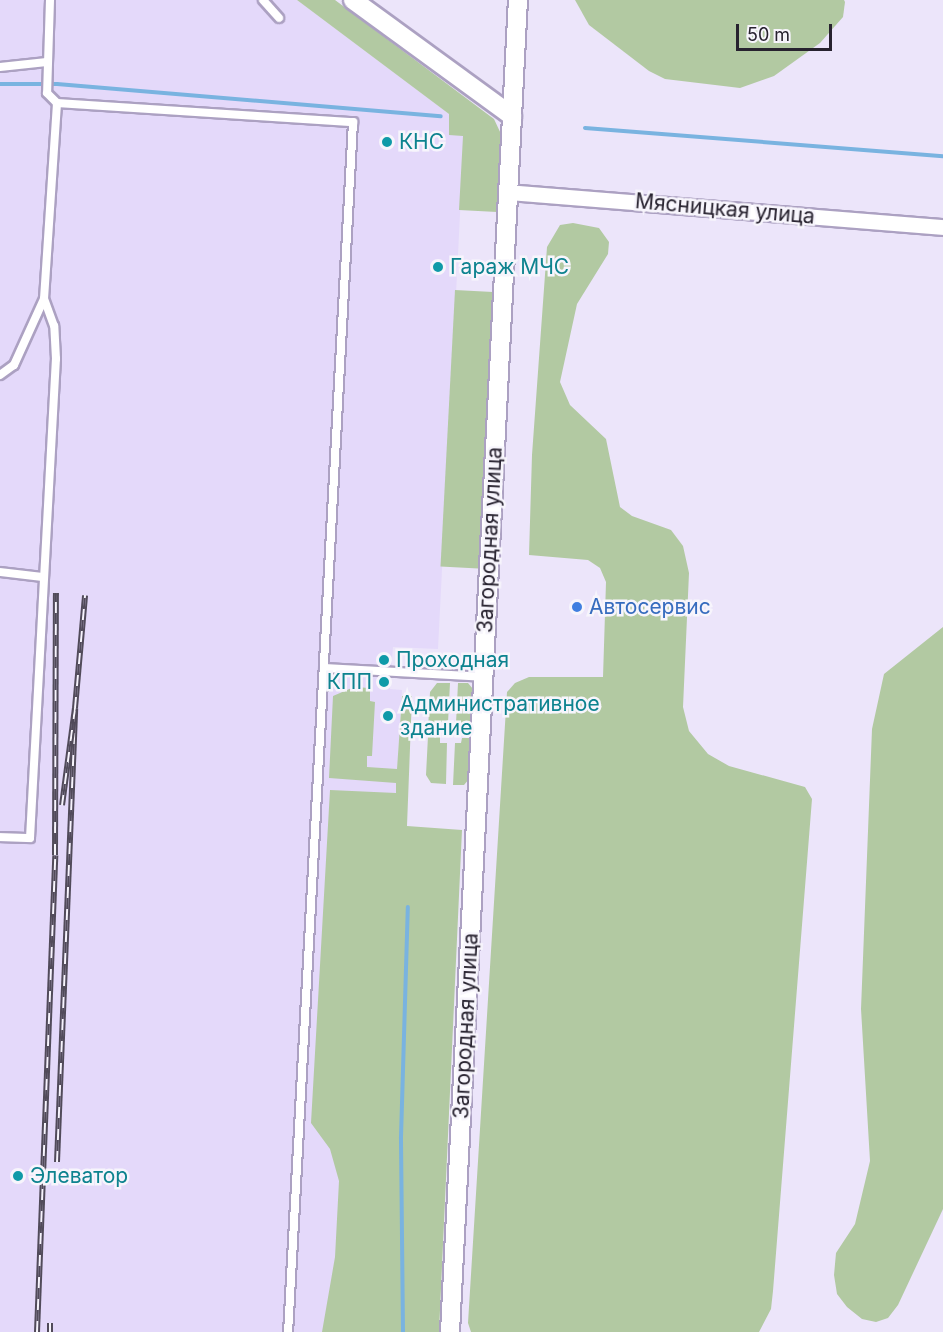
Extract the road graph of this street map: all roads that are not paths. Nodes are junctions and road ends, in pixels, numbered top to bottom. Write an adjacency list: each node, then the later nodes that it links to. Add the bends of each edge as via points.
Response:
1 (50, 0): 6 (lane)
2 (263, 0): 5 (lane)
3 (353, 0): 9 (street)
4 (518, 0): 9 (street, Загородная улица)
5 (279, 18)
6 (47, 62): 7 (lane); 8 (lane, via 46,90)
7 (0, 67)
8 (57, 103): 12 (lane); 16 (lane, via 352,122)
9 (512, 116): 10 (street, Загородная улица)
10 (507, 192): 11 (street, Мясницкая улица); 17 (street, Загородная улица)
11 (943, 226)
12 (44, 299): 13 (lane, via 14,365); 15 (lane, via 56,341)
13 (0, 375)
14 (0, 572): 15 (lane)
15 (43, 577): 18 (lane, via 30,838)
16 (324, 668): 17 (lane); 19 (lane)
17 (483, 677): 20 (street, Загородная улица)
18 (0, 837)
19 (288, 1332)
20 (450, 1332)

